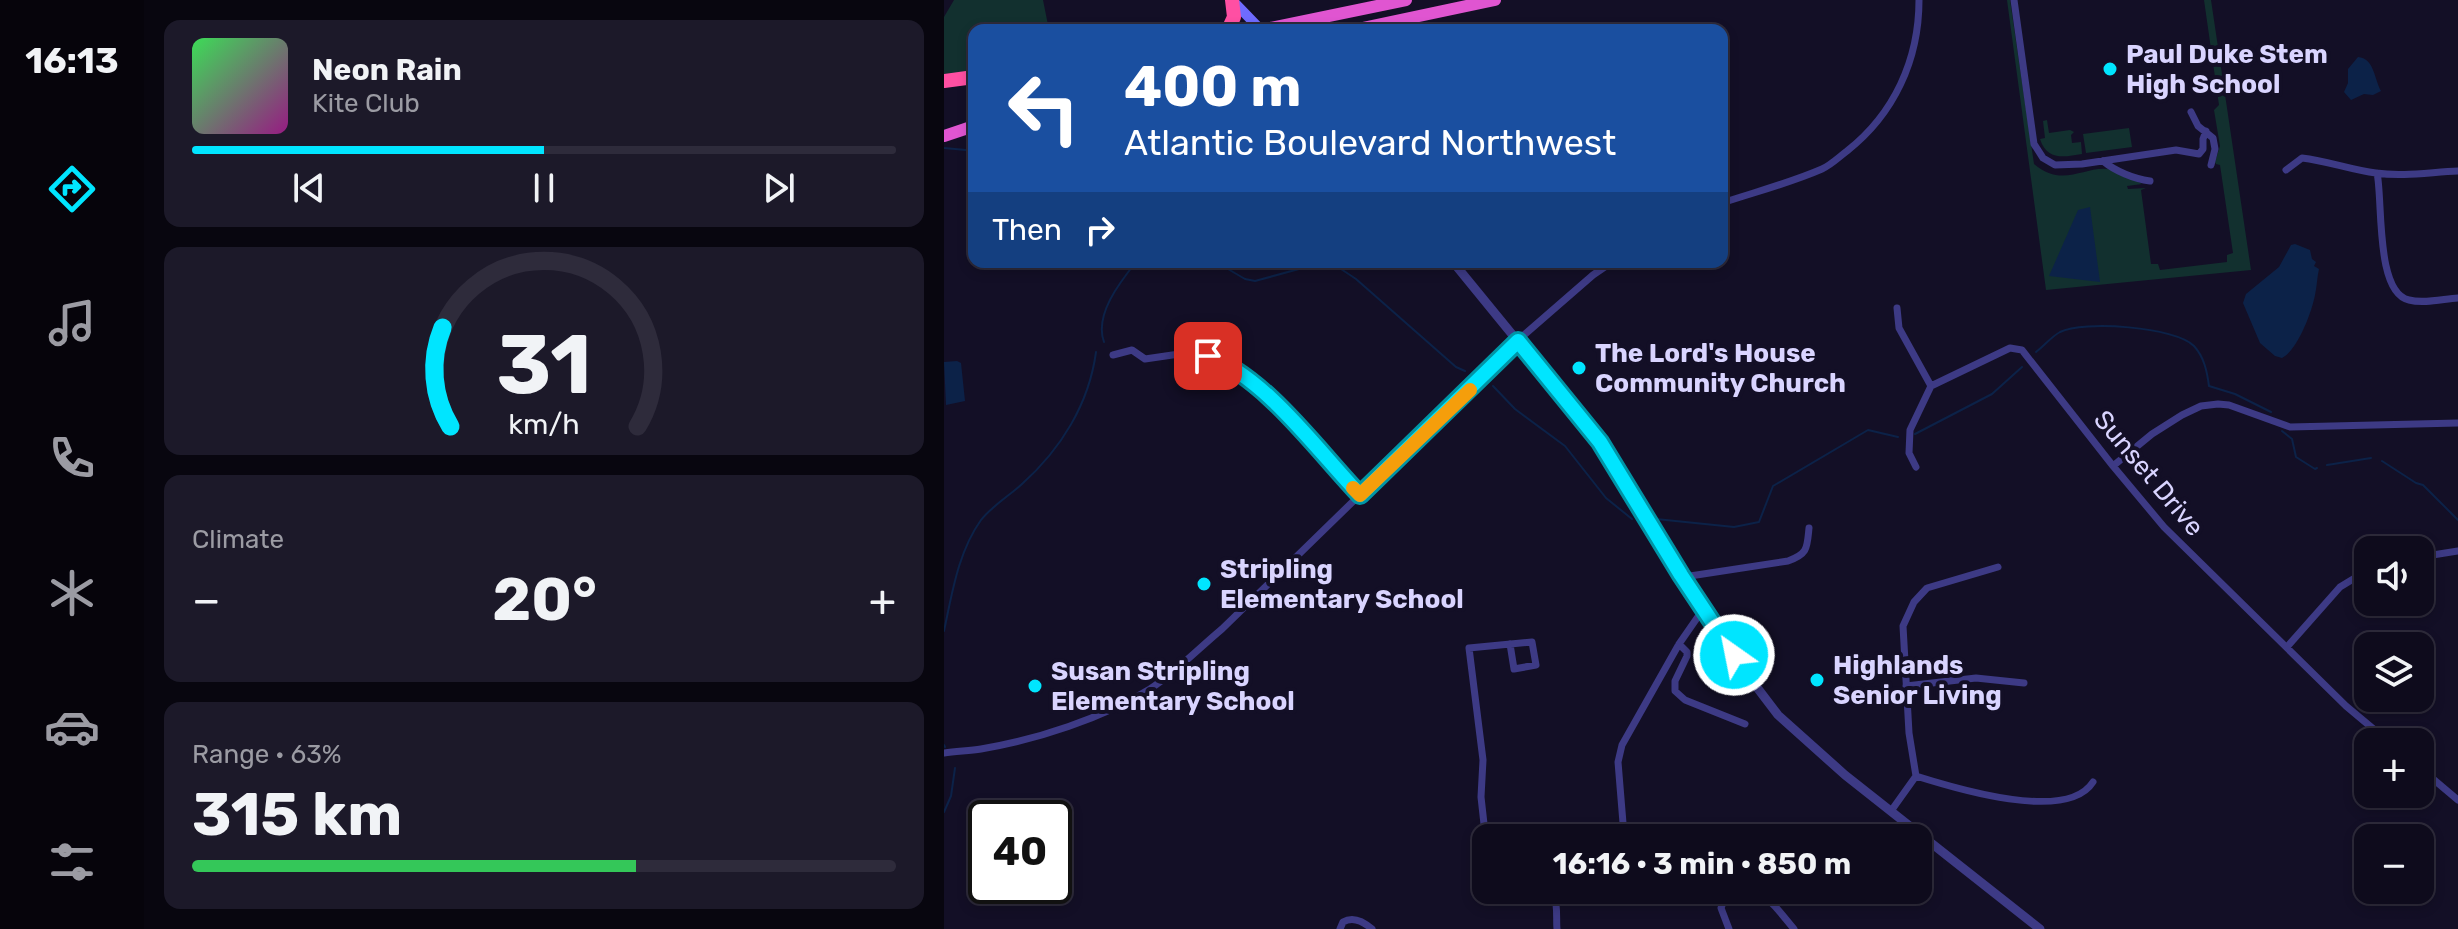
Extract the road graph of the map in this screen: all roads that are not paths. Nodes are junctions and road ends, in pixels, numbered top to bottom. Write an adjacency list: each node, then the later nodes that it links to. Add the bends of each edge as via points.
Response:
1 (1232, 0): 6 (highway); 7 (main road)
2 (1406, 0): 8 (highway)
3 (1495, 0): 9 (highway)
4 (1919, 0): 22 (street, via 1918,35 1904,78 1886,112 1866,134 1825,167)
5 (2014, 0): 16 (street, via 2038,152 2055,165)
6 (1231, 24)
7 (1255, 24)
8 (1290, 24)
9 (1381, 24)
10 (968, 78): 11 (highway)
11 (944, 81)
12 (2191, 112): 14 (street)
13 (968, 128): 15 (highway)
14 (2206, 131): 16 (street, via 2199,154 2176,150); 17 (street, via 2215,149)
15 (944, 136)
16 (2103, 161): 21 (street, via 2130,177)
17 (2211, 165)
18 (2286, 170): 20 (street, via 2302,158)
19 (2458, 171): 20 (street)
20 (2377, 173): 25 (street, via 2381,235 2396,292 2409,301)
21 (2150, 181)
22 (1728, 201)
23 (1458, 268): 27 (street)
24 (1604, 268): 27 (street)
25 (2458, 298)
26 (1897, 308): 29 (street, via 1899,328)
27 (1518, 341): 33 (street); 38 (street, via 1600,442)
28 (1113, 355): 33 (street, via 1132,350 1145,359 1186,353 1226,363 1244,374)
29 (1931, 386): 31 (street, Sunset Drive, via 2010,348 2022,350); 32 (street, via 1910,430 1909,453)
30 (2458, 423): 31 (street, via 2290,427 2229,405 2201,406 2152,434)
31 (2113, 466): 43 (street, Sunset Drive, via 2164,527)
32 (1916, 467)
33 (1360, 495): 48 (street, via 1222,629 1148,690 1056,730)
34 (1809, 528): 38 (street, via 1800,557)
35 (2458, 551): 36 (street)
36 (2434, 555)
37 (1998, 567): 45 (street, via 1927,588 1914,602 1903,626)
38 (1681, 575): 40 (street)
39 (2354, 578): 43 (street, via 2340,587)
40 (1704, 608): 42 (street); 53 (street, via 1784,721)
41 (1510, 644): 41 (street, via 1532,642 1536,665 1514,669); 54 (street, via 1469,648 1483,760)
42 (1679, 644): 46 (street, via 1687,656 1675,691); 55 (street, via 1622,745 1618,762)
43 (2287, 647): 47 (street, Sunset Drive)
44 (2024, 683): 45 (street, via 1976,678)
45 (1906, 686): 49 (street)
46 (1745, 724)
47 (2372, 728)
48 (947, 752)
49 (1916, 776): 51 (street, via 1998,798 2037,801 2077,795); 53 (street)
50 (2434, 780): 52 (street)
51 (2093, 782)
52 (2458, 800)
53 (1891, 811): 62 (street)
54 (1484, 824)
55 (1622, 824)
56 (1555, 904): 59 (street)
57 (1340, 929): 58 (street, via 1352,919)
58 (1372, 929)
59 (1557, 929)
60 (1729, 929): 61 (street, via 1722,903 1751,892 1764,896)
61 (1794, 929)
62 (2040, 929)

